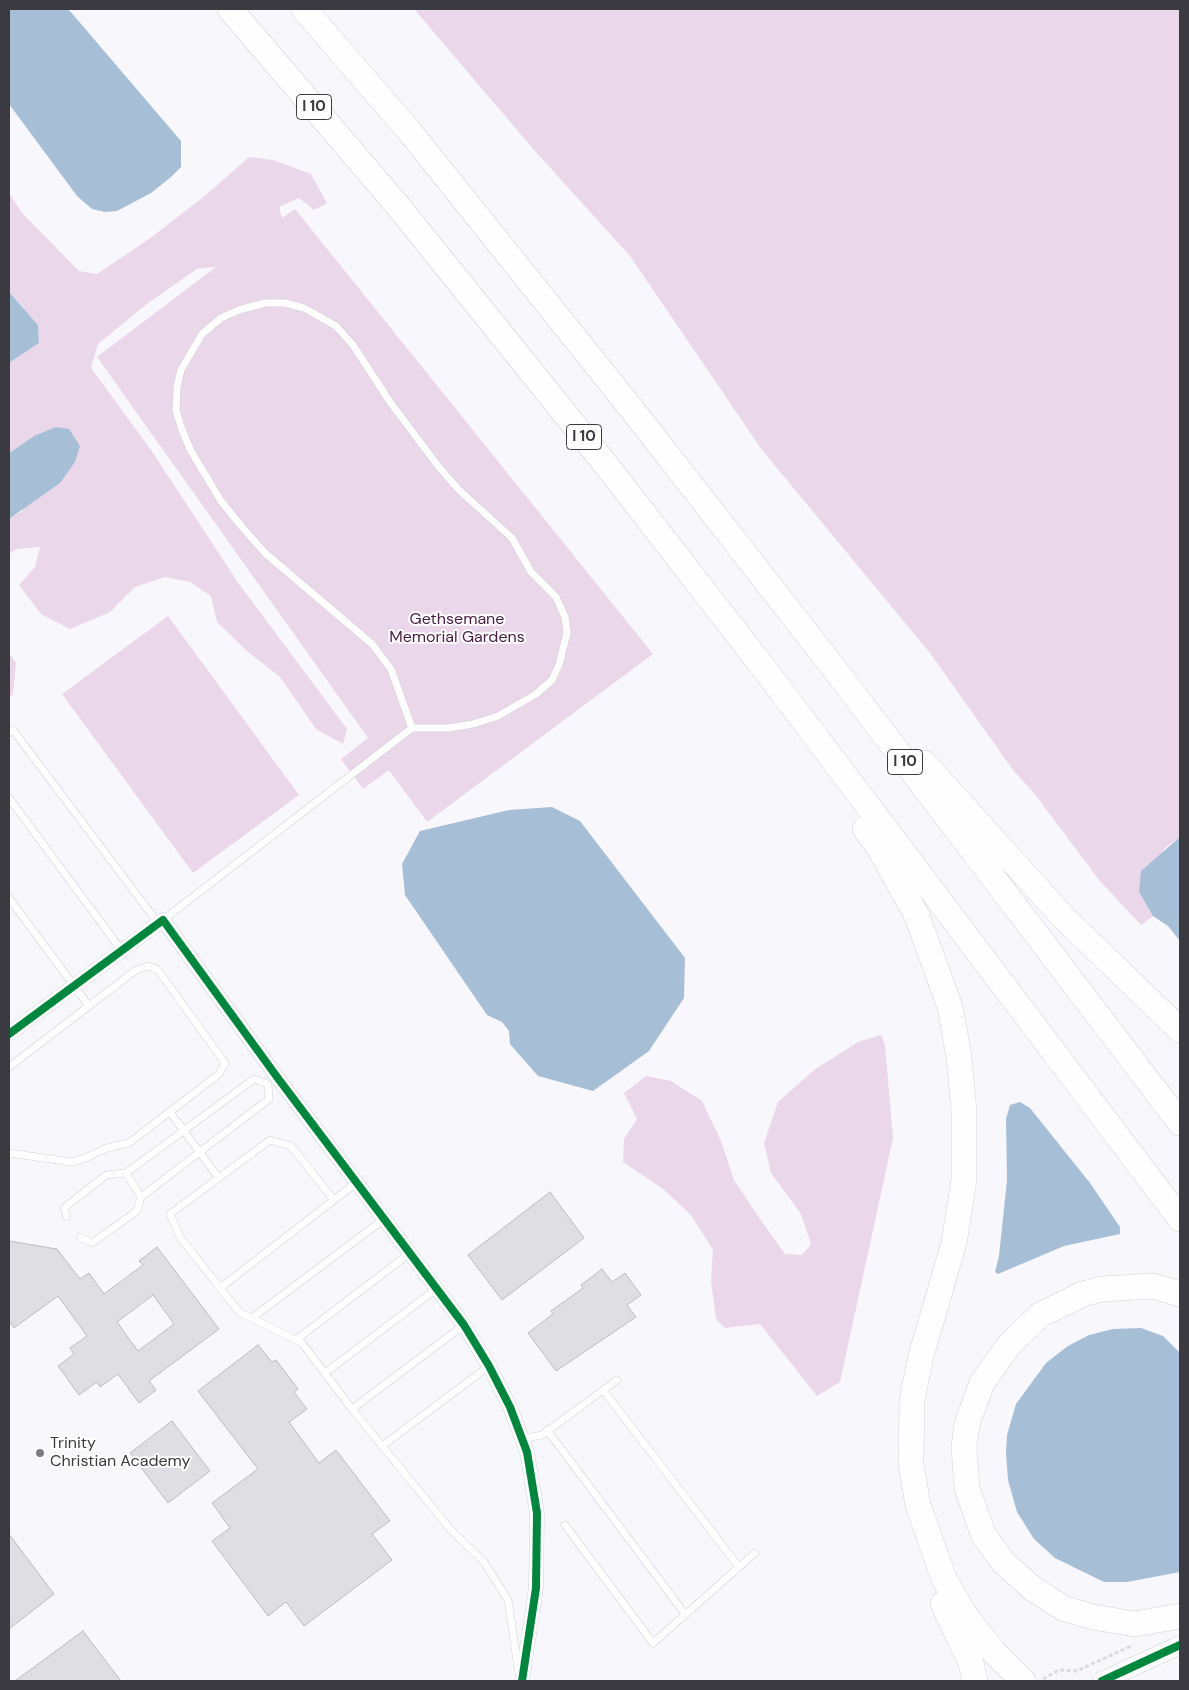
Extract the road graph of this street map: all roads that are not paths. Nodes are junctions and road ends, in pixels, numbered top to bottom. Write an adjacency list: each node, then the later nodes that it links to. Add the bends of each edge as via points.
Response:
1 (230, 9): 4 (highway, I 10, via 398,206 607,466)
2 (304, 9): 3 (highway, I 10, via 416,140)
3 (833, 667): 13 (highway, via 978,820 1064,918); 18 (highway, I 10)
4 (766, 671): 29 (highway, I 10); 46 (highway, via 799,743 878,846 917,916 950,1007 964,1111 964,1180 954,1243 921,1356 912,1400 911,1464)
5 (412, 728): 5 (lane, via 473,724 498,716 536,694 552,680 559,665 567,633 565,616 556,597 531,572 512,538 459,490 416,439 367,365 336,326 304,308 285,303 265,303 239,310 221,318 202,334 181,370 176,410 182,430 191,451 242,527 265,553 348,623 391,669); 9 (lane)
6 (9, 733): 9 (lane, via 13,730)
7 (9, 798): 10 (lane)
8 (9, 898): 11 (lane)
9 (160, 922): 10 (street); 16 (street)
10 (122, 951): 11 (street)
11 (74, 986): 12 (lane); 14 (street)
12 (89, 1006): 15 (lane); 17 (lane, via 140,967 151,966 158,970 225,1063 220,1073)
13 (1180, 1030)
14 (9, 1034)
15 (9, 1066)
16 (272, 1081): 19 (lane, via 254,1079); 21 (lane, via 269,1099); 24 (street)
17 (170, 1112): 19 (lane); 20 (lane, via 128,1143 79,1160 68,1162)
18 (1180, 1123)
19 (184, 1131): 21 (lane); 22 (lane)
20 (9, 1153)
21 (200, 1153): 23 (lane); 25 (lane)
22 (126, 1174): 25 (lane); 27 (lane, via 106,1175 64,1208)
23 (218, 1177): 26 (lane, via 270,1140 291,1146); 32 (lane, via 170,1214 180,1237)
24 (356, 1183): 26 (lane); 28 (street)
25 (141, 1197): 30 (lane, via 137,1211 92,1243)
26 (334, 1200): 32 (lane)
27 (67, 1217)
28 (384, 1219): 31 (street); 35 (lane)
29 (1180, 1219)
30 (80, 1237)
31 (410, 1254): 33 (street); 37 (lane)
32 (220, 1288): 35 (lane, via 238,1312)
33 (436, 1289): 36 (street); 39 (lane)
34 (1180, 1294): 51 (highway, via 1153,1286 1102,1289 1082,1294 1040,1315 1009,1344 982,1384 969,1418 964,1447 967,1488 983,1534 1002,1562 1032,1588 1063,1608 1093,1617 1135,1624)
35 (252, 1318): 37 (lane)
36 (464, 1325): 38 (street); 42 (lane)
37 (297, 1339): 39 (lane)
38 (489, 1366): 44 (street); 45 (lane)
39 (325, 1373): 42 (lane)
40 (617, 1380): 41 (lane)
41 (603, 1390): 43 (lane); 49 (lane)
42 (352, 1409): 45 (lane)
43 (547, 1430): 44 (lane); 50 (lane)
44 (522, 1439): 53 (street, via 527,1452 536,1522 536,1588)
45 (382, 1446): 53 (lane, via 450,1529 484,1562 508,1600)
46 (918, 1505): 54 (highway, via 915,1527 929,1576 971,1663); 55 (highway, via 944,1578 967,1618)
47 (565, 1525): 50 (lane, via 653,1643)
48 (755, 1553): 49 (lane)
49 (739, 1567): 50 (lane)
50 (685, 1614)
51 (1180, 1616)
52 (1180, 1645): 56 (street)
53 (521, 1681)
54 (975, 1681)
55 (1023, 1681)
56 (1102, 1681)

